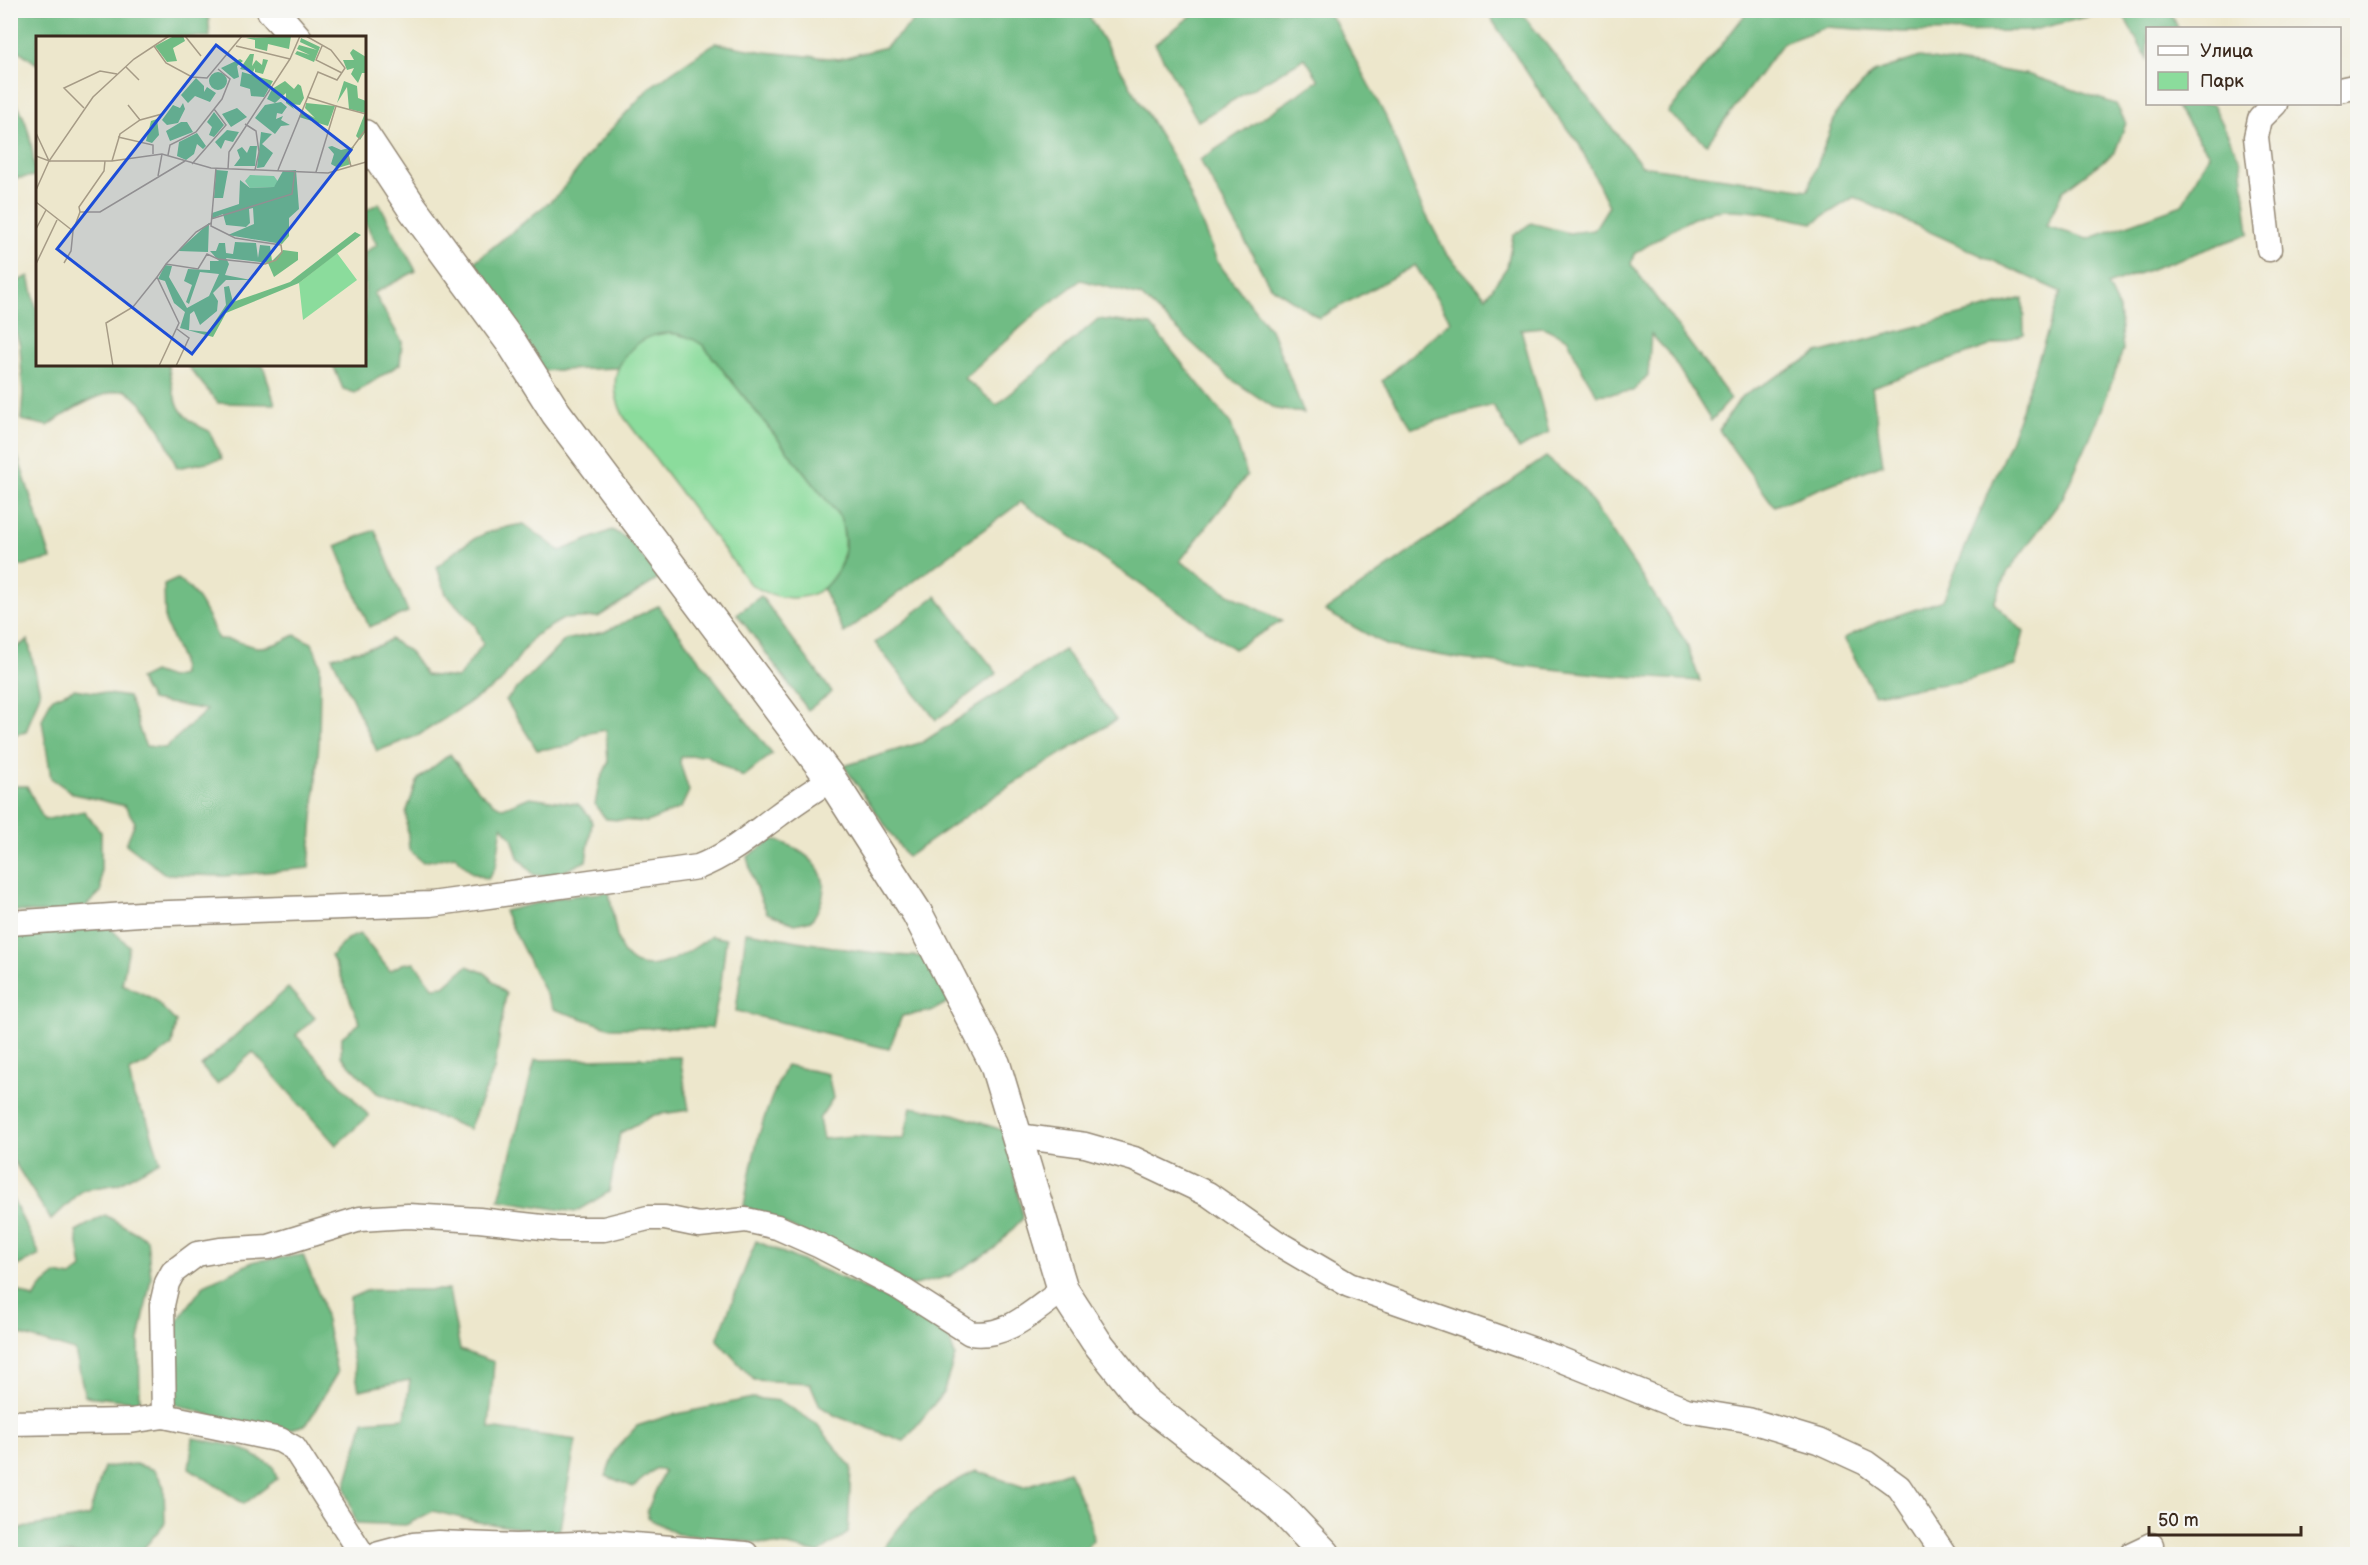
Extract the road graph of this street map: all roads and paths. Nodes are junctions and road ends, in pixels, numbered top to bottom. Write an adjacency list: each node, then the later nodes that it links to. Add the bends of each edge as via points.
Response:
1 (272, 10): 2 (street)
2 (294, 36)
3 (2358, 86): 4 (street)
4 (2341, 90)
5 (2274, 105): 7 (street, via 2260,119 2256,137)
6 (366, 138): 8 (street, via 513,345 556,413)
7 (2269, 249)
8 (831, 779): 9 (street, via 745,843 698,867 431,904 140,914); 10 (street, via 917,913 994,1064)
9 (10, 923)
10 (1018, 1136): 11 (street); 18 (street, via 1085,1145 1134,1159 1208,1194 1276,1242 1349,1285 1554,1357 1686,1410 1748,1420 1866,1462 1899,1487)
11 (1063, 1290): 12 (street, via 1005,1331 984,1335 970,1333 895,1285 820,1246 777,1227 746,1220 699,1225 648,1218 593,1230 419,1217 360,1219 269,1247 197,1254 173,1272 166,1283 162,1305); 17 (street, via 1096,1341 1144,1401 1278,1505)
12 (164, 1416): 13 (street, via 130,1421); 14 (street, via 280,1440 294,1448)
13 (10, 1422)
14 (362, 1554)
15 (380, 1554): 16 (street, via 438,1543 516,1546 609,1542)
16 (746, 1554)
17 (1325, 1554)
18 (1944, 1554)

